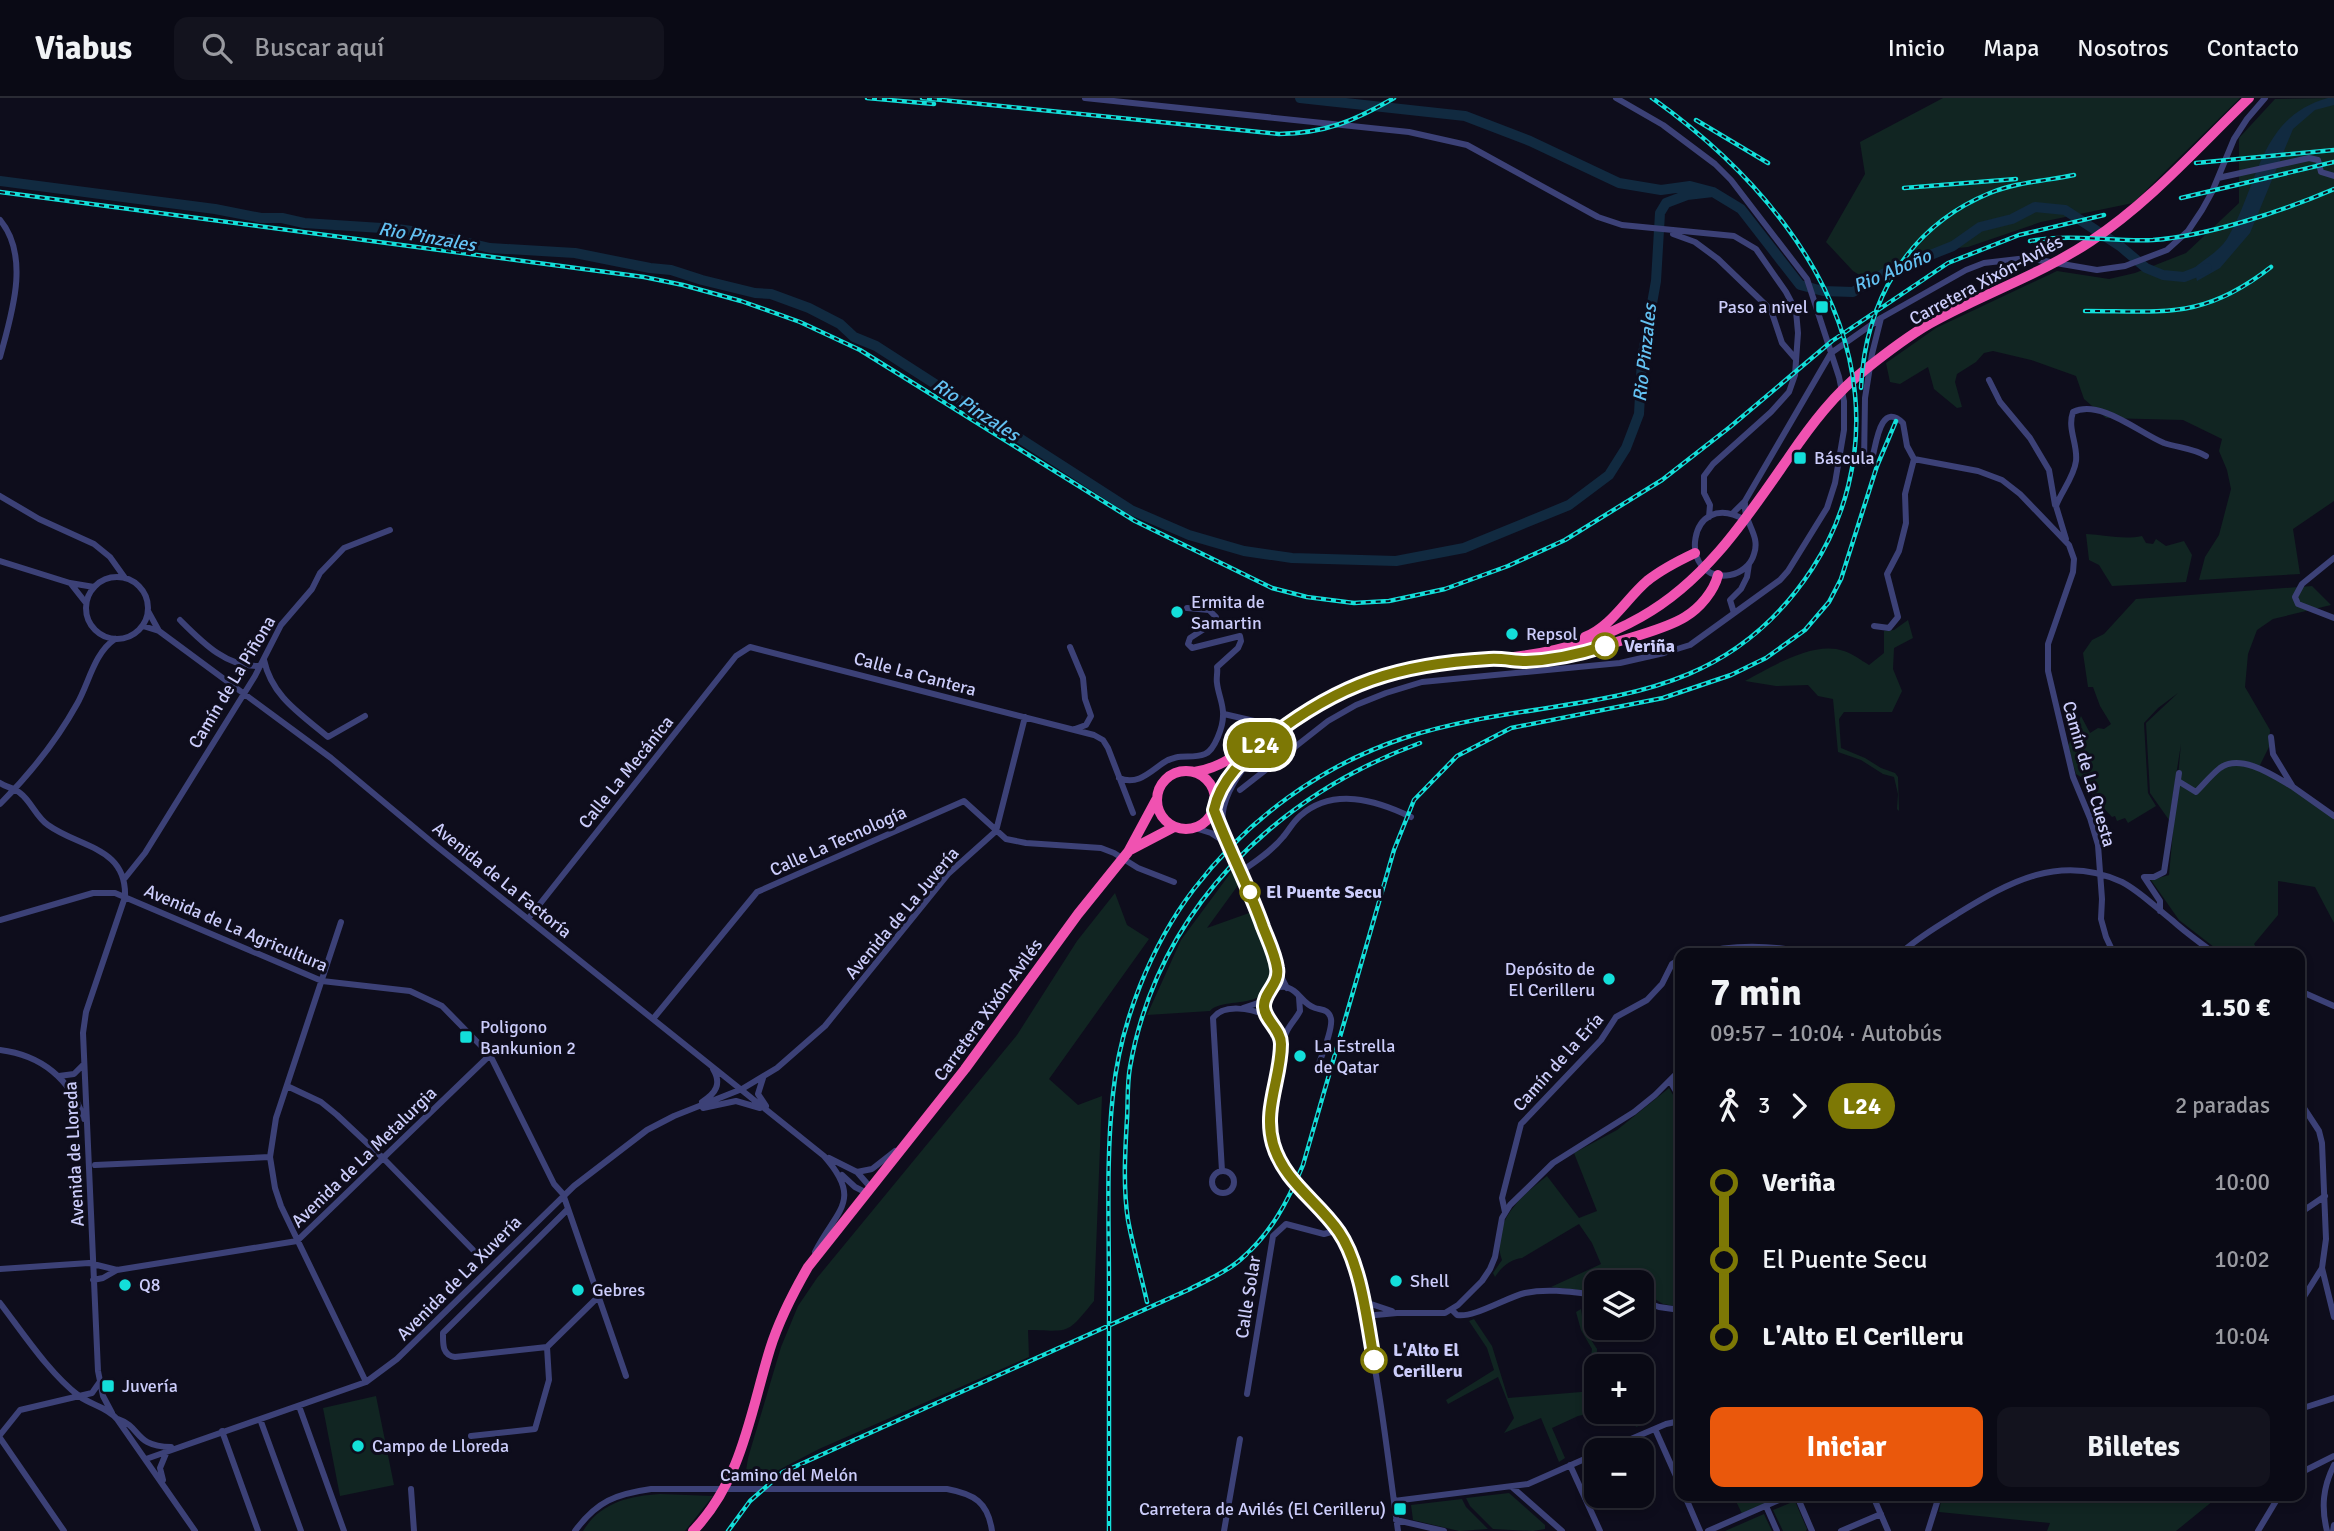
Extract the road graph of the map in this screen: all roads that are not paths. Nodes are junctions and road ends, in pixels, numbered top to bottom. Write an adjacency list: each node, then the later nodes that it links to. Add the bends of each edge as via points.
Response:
1 (1085, 98): 8 (street, via 1409,132 1467,145 1598,217)
2 (1616, 98): 10 (street, via 1663,125 1731,180 1807,279)
3 (2249, 98): 53 (highway, Carretera Xixón-Avilés, via 2156,189 2088,243 1929,324 1862,372 1808,430 1743,523 1682,588 1643,616 1605,635)
4 (2265, 98): 6 (street, via 2234,139)
5 (2334, 176): 6 (street, via 2321,172 2319,164 2309,158)
6 (2218, 178): 9 (street, via 2188,231 2167,250 2146,260 2097,271 2027,258 1984,263)
7 (0, 220): 11 (street, via 9,235 16,270)
8 (1664, 231): 12 (street, via 1695,242 1771,310 1782,343); 12 (street, via 1734,236 1756,250 1796,311)
9 (1881, 318): 10 (street); 15 (street, via 1865,398 1864,464 1872,459 1881,426 1889,417 1901,421)
10 (1831, 353): 17 (street); 41 (street, via 1844,417 1832,496 1788,571)
11 (0, 357)
12 (1795, 358): 18 (street, via 1789,392 1704,476)
13 (1989, 380): 19 (street, Camín de La Cuesta, via 2049,470)
14 (2206, 456): 19 (street, via 2164,442 2118,418 2081,409 2073,412 2070,420 2076,460)
15 (1914, 458): 25 (street, via 2002,480); 44 (street, via 1905,494 1906,523 1887,574 1898,617 1889,628)
16 (0, 496): 30 (street, via 93,544)
17 (1745, 501): 21 (street); 23 (street)
18 (1710, 505): 20 (street); 22 (street)
19 (2056, 506): 25 (street, Camín de La Cuesta)
20 (1718, 513): 21 (street); 22 (street)
21 (1732, 514): 23 (street)
22 (1709, 517): 26 (street, via 1696,532)
23 (1748, 522): 29 (street, via 1756,545)
24 (390, 530): 52 (street, Camín de La Piñona, via 344,548 281,625)
25 (2069, 545): 83 (street, Camín de La Cuesta, via 2073,572 2052,627 2048,671 2073,777 2098,845)
26 (1695, 552): 32 (street, via 1699,562); 54 (highway, via 1646,582 1603,627 1589,635)
27 (2334, 558): 42 (street, via 2302,584 2295,597 2298,604)
28 (0, 561): 35 (street)
29 (1749, 564): 31 (street); 36 (street)
30 (116, 566): 33 (street); 34 (street)
31 (1737, 573): 32 (street); 36 (street)
32 (1718, 575): 53 (highway, via 1700,605 1669,625 1581,654 1525,661)
33 (109, 578): 34 (street); 37 (street)
34 (125, 578): 40 (street, via 140,586)
35 (69, 583): 37 (street); 38 (street)
36 (1744, 583): 41 (street, via 1730,600)
37 (94, 587): 38 (street)
38 (87, 603): 47 (street, via 89,621)
39 (1187, 608): 56 (street, via 1209,610 1216,617 1190,638 1192,648 1240,636 1238,648 1217,667)
40 (148, 611): 45 (street); 46 (street, Avenida de La Factoría)
41 (1734, 613): 70 (street, via 1690,645 1664,653 1619,663 1422,682 1386,693 1328,721)
42 (2334, 618)
43 (180, 620): 55 (street, via 206,646 238,664)
44 (1874, 625)
45 (143, 626): 46 (street, Avenida de La Factoría); 48 (street, via 131,636)
46 (159, 631): 88 (street, Avenida de La Factoría, via 331,758)
47 (100, 634): 48 (street); 51 (street)
48 (115, 639): 51 (street)
49 (750, 647): 58 (street, Calle La Cantera); 88 (street, Calle La Mecánica, via 736,656)
50 (1070, 647): 60 (street, via 1091,716 1086,724)
51 (102, 652): 69 (street, via 71,713)
52 (264, 658): 55 (street, Camín de La Piñona); 57 (street, via 278,694 328,737)
53 (1504, 658): 54 (highway)
54 (1481, 659): 59 (highway, via 1378,676)
55 (260, 666): 84 (street, Camín de La Piñona)
56 (1224, 714): 59 (street); 65 (street, via 1209,752 1173,756 1148,776)
57 (365, 716)
58 (1025, 718): 60 (street, Calle La Cantera); 79 (street)
59 (1282, 728): 62 (highway); 63 (highway, via 1224,763)
60 (1073, 729): 65 (street, Calle La Cantera, via 1103,740)
61 (2271, 737): 68 (street, via 2273,754)
62 (1259, 746): 73 (highway, via 1240,762); 80 (street, via 1229,792 1222,820)
63 (1194, 772): 71 (highway, via 1171,774 1157,790); 73 (highway, via 1211,784)
64 (2179, 773): 66 (street)
65 (1119, 778): 74 (street, Calle La Cantera)
66 (2178, 781): 68 (street, via 2196,792 2221,767 2233,762 2256,768); 87 (street, via 2164,872 2144,877 2160,901)
67 (0, 783): 69 (street)
68 (2293, 788): 75 (street)
69 (15, 790): 72 (street); 84 (street, via 46,824 101,851)
70 (1240, 790)
71 (1156, 800): 77 (highway, via 1165,821); 81 (highway, Carretera Xixón-Avilés)
72 (0, 804)
73 (1215, 806): 78 (highway, via 1210,819); 80 (street)
74 (1133, 813)
75 (2334, 816)
76 (1411, 817): 82 (street, via 1356,798 1321,804 1298,817 1282,839)
77 (1174, 827): 78 (highway); 81 (highway, Carretera Xixón-Avilés)
78 (1195, 828): 80 (street)
79 (996, 831): 85 (street, via 1006,839 1026,843 1097,847); 108 (street, Calle La Tecnología, via 964,801 757,891); 117 (street, Avenida de La Juvería, via 948,874 825,1026)
80 (1226, 839): 82 (street)
81 (1129, 851): 127 (highway, Carretera Xixón-Avilés)
82 (1242, 871): 97 (street)
83 (2099, 873): 87 (street, via 2135,890); 93 (street, via 2050,872 2013,882); 94 (street, Camín de La Cuesta, via 2101,919)
84 (125, 878): 86 (street, Avenida de Lloreda)
85 (1174, 882)
86 (125, 897): 89 (street, Avenida de La Agricultura, via 102,892); 98 (street, Avenida de La Agricultura); 114 (street, Avenida de Lloreda, via 86,1012)
87 (2160, 911): 95 (street)
88 (528, 919): 108 (street, Avenida de La Factoría)
89 (0, 920)
90 (341, 922): 98 (street)
91 (1729, 948): 92 (street, via 1751,944)
92 (1776, 948)
93 (1908, 948)
94 (2111, 948)
95 (2207, 948)
96 (1675, 962): 140 (street, Camín de la Ería, via 1647,1000 1616,1017 1601,1040 1521,1124 1502,1198)
97 (1277, 969): 99 (street); 100 (street)
98 (322, 981): 112 (street, Avenida de La Agricultura, via 419,995 442,1006); 120 (street)
99 (1287, 988): 100 (street); 102 (street)
100 (1272, 989): 103 (street)
101 (2305, 993): 104 (street)
102 (1299, 997): 105 (street); 109 (street, via 1300,1011)
103 (1264, 1001): 106 (street); 107 (street)
104 (2334, 1006)
105 (1315, 1008): 109 (street); 115 (street, via 1331,1018)
106 (1242, 1009): 107 (street); 132 (street, via 1220,1011 1212,1023)
107 (1268, 1018): 109 (street, via 1277,1024); 110 (street)
108 (653, 1019): 113 (street, Avenida de La Factoría)
109 (1294, 1020): 110 (street)
110 (1281, 1046): 141 (street, via 1269,1117 1272,1142 1286,1172)
111 (0, 1049): 116 (street, via 34,1059)
112 (490, 1055): 130 (street, Avenida de La Metalurgia); 136 (street, Avenida de La Agricultura)
113 (709, 1063): 121 (street, Avenida de La Factoría); 123 (street, via 717,1089)
114 (84, 1064): 116 (street, via 75,1074); 126 (street, Avenida de Lloreda)
115 (1318, 1066)
116 (59, 1076): 126 (street, via 75,1096)
117 (764, 1076): 121 (street, Avenida de La Juvería); 125 (street, via 758,1094)
118 (1675, 1076): 119 (street)
119 (1670, 1081): 122 (street); 140 (street, via 1634,1112 1553,1163)
120 (287, 1086): 129 (street); 130 (street, via 321,1102)
121 (742, 1089): 123 (street, Avenida de La Xuvería); 125 (street, Avenida de La Factoría)
122 (1675, 1090)
123 (692, 1109): 125 (street, via 736,1101); 136 (street, Avenida de La Xuvería, via 647,1130)
124 (2305, 1110): 137 (street, via 2322,1143)
125 (772, 1113): 128 (street, Avenida de La Factoría)
126 (87, 1131): 144 (street, Avenida de Lloreda)
127 (910, 1139): 133 (street, via 881,1163); 135 (highway, Carretera Xixón-Avilés)
128 (824, 1156): 133 (street, Avenida de La Factoría); 134 (street, Avenida de La Factoría)
129 (270, 1157): 131 (street); 142 (street, via 275,1188)
130 (383, 1158): 142 (street, Avenida de La Metalurgia); 143 (street)
131 (95, 1165)
132 (1222, 1171)
133 (857, 1172): 135 (street, Avenida de La Factoría)
134 (840, 1174): 135 (street, Avenida de La Factoría, via 855,1187); 145 (street, via 845,1194 842,1211)
135 (869, 1191): 145 (highway, Carretera Xixón-Avilés)
136 (563, 1194): 138 (street, Avenida de La Agricultura); 163 (street, Avenida de La Xuvería, via 390,1366)
137 (2325, 1196): 139 (street); 146 (street)
138 (568, 1209): 152 (street, Avenida de La Agricultura); 161 (street, via 443,1333 445,1352 455,1357)
139 (2305, 1210)
140 (1505, 1212): 157 (street, Camín de la Ería, via 1489,1269)
141 (1338, 1230): 153 (street, via 1349,1248); 165 (street, Calle Solar, via 1324,1234 1283,1224 1273,1236)
142 (297, 1241): 148 (street, Avenida de La Metalurgia); 163 (street)
143 (480, 1256)
144 (93, 1264): 147 (street); 148 (street); 149 (street, Avenida de Lloreda)
145 (808, 1266): 211 (highway, Carretera Xixón-Avilés, via 770,1348 735,1469)
146 (2322, 1268): 151 (street); 160 (street)
147 (0, 1269)
148 (117, 1270): 149 (street)
149 (93, 1280): 164 (street, Avenida de Lloreda)
150 (1584, 1293): 157 (street, via 1537,1291 1471,1315 1457,1315)
151 (2305, 1295)
152 (598, 1296): 161 (street); 162 (street, Avenida de La Agricultura)
153 (1362, 1301): 158 (street); 159 (street)
154 (0, 1303): 166 (street)
155 (1654, 1305): 156 (street)
156 (1675, 1309)
157 (1452, 1310): 158 (street)
158 (1397, 1313): 159 (street)
159 (1365, 1316): 191 (street)
160 (2334, 1317)
161 (547, 1347): 175 (street, via 549,1380 535,1429)
162 (626, 1376)
163 (366, 1382): 168 (street, Avenida de La Xuvería)
164 (99, 1383): 166 (street, via 92,1394); 170 (street, Avenida de Lloreda)
165 (1247, 1394)
166 (79, 1396): 170 (street); 176 (street, via 20,1410)
167 (2334, 1398): 169 (street)
168 (299, 1406): 171 (street, Avenida de La Xuvería); 209 (street)
169 (2305, 1407)
170 (114, 1416): 179 (street, via 128,1422 149,1444); 181 (street)
171 (260, 1419): 174 (street, Avenida de La Xuvería); 208 (street)
172 (1675, 1423): 173 (street)
173 (1655, 1429): 177 (street); 186 (street)
174 (222, 1432): 179 (street, Avenida de La Xuvería); 207 (street)
175 (471, 1436)
176 (0, 1437): 205 (street)
177 (1634, 1438)
178 (1240, 1439): 213 (street)
179 (175, 1447): 180 (street, Avenida de La Xuvería)
180 (168, 1450): 181 (street, Avenida de La Xuvería); 188 (street, via 160,1468)
181 (146, 1459): 188 (street)
182 (1584, 1459): 184 (street)
183 (2333, 1461): 185 (street); 225 (street, via 2322,1506)
184 (1570, 1465): 187 (street); 216 (street)
185 (2305, 1471)
186 (1675, 1475)
187 (1528, 1484): 189 (street); 192 (street)
188 (164, 1485): 206 (street)
189 (1512, 1487): 191 (street); 192 (street)
190 (411, 1489): 210 (street)
191 (1394, 1501): 201 (street)
192 (1528, 1501): 215 (street)
193 (1687, 1501): 217 (street)
194 (1776, 1501): 199 (street)
195 (1799, 1501): 220 (street)
196 (1875, 1501): 200 (street)
197 (1938, 1501): 223 (street)
198 (2276, 1501): 224 (street)
199 (1766, 1506): 218 (street); 219 (street)
200 (1881, 1514): 221 (street); 222 (street)
201 (1396, 1520): 204 (street); 214 (street)
202 (2334, 1525): 226 (street)
203 (576, 1530): 212 (street, Camino del Melón, via 589,1513 613,1497 652,1489 947,1489 978,1501 989,1516)
204 (1398, 1530)
205 (64, 1531)
206 (195, 1531)
207 (258, 1531)
208 (301, 1531)
209 (344, 1531)
210 (414, 1531)
211 (693, 1531)
212 (992, 1531)
213 (1224, 1531)
214 (1444, 1531)
215 (1559, 1531)
216 (1600, 1531)
217 (1700, 1531)
218 (1708, 1531)
219 (1777, 1531)
220 (1812, 1531)
221 (1841, 1531)
222 (1888, 1531)
223 (1928, 1531)
224 (2258, 1531)
225 (2327, 1531)
226 (2333, 1531)

